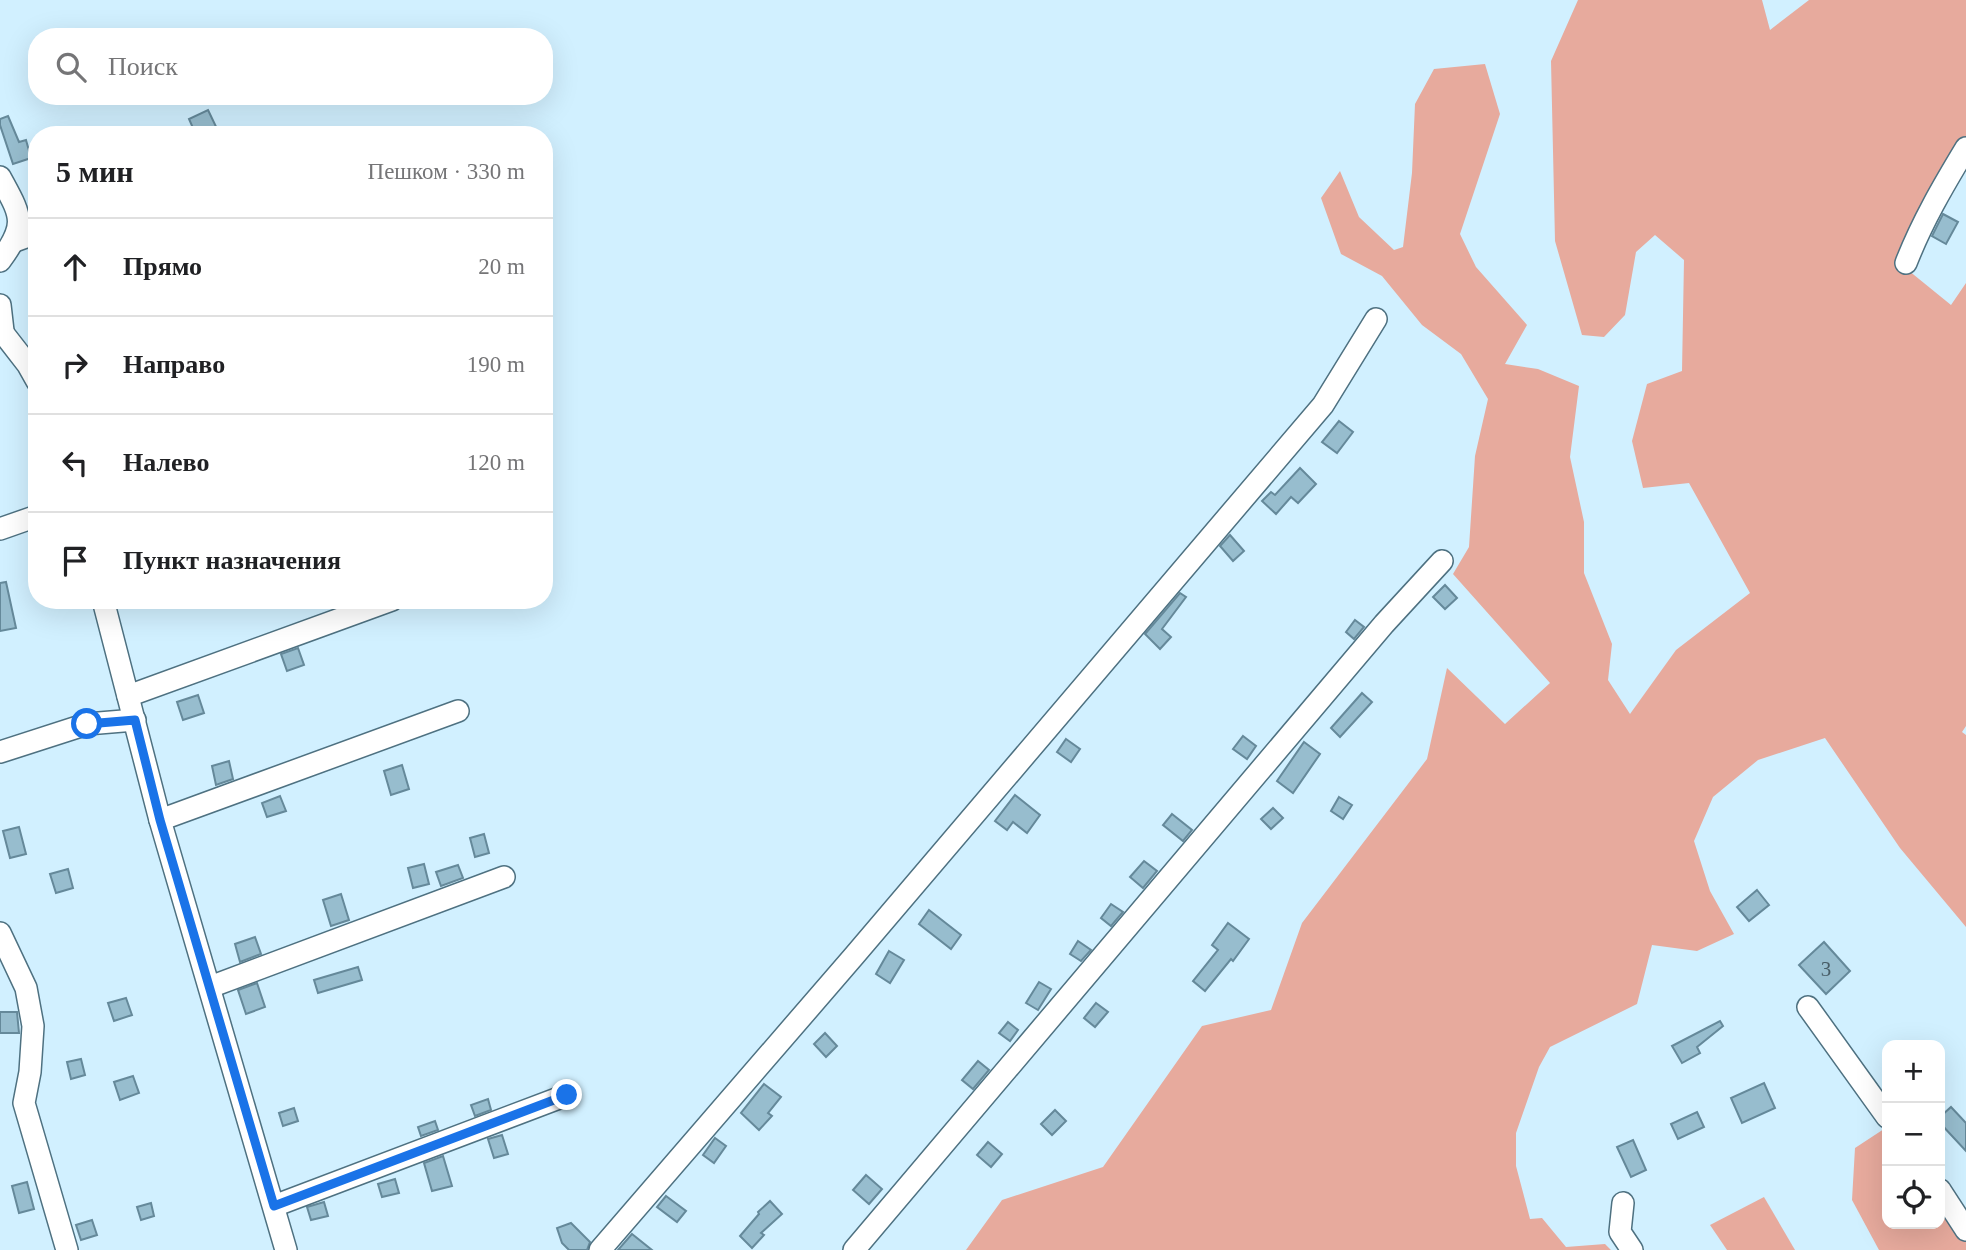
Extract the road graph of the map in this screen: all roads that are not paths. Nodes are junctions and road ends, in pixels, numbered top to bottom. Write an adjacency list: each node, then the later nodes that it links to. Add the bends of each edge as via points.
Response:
1 (1966, 148): 6 (street, via 1929,211)
2 (0, 177): 4 (street, via 19,213)
3 (28, 236): 4 (street)
4 (15, 241): 5 (street)
5 (0, 261)
6 (1906, 263)
7 (0, 305): 9 (street)
8 (1376, 319): 33 (street, via 1323,405)
9 (2, 330): 10 (street)
10 (28, 368)
11 (28, 519): 12 (street)
12 (0, 529)
13 (1442, 561): 34 (street)
14 (105, 609): 16 (street)
15 (367, 609): 16 (street)
16 (128, 696): 18 (street)
17 (458, 710): 20 (street)
18 (135, 720): 19 (street, via 87,724); 20 (street)
19 (0, 752)
20 (160, 820): 23 (street)
21 (503, 877): 23 (street)
22 (0, 933): 31 (street, via 26,988 33,1026 24,1103)
23 (210, 987): 29 (street)
24 (1808, 1007): 26 (street)
25 (567, 1095): 29 (street)
26 (1882, 1110)
27 (1945, 1198): 30 (street)
28 (1623, 1203): 35 (street, via 1619,1232)
29 (274, 1206): 32 (street)
30 (1966, 1230)
31 (67, 1250)
32 (286, 1250)
33 (600, 1250)
34 (854, 1250)
35 (1632, 1250)

